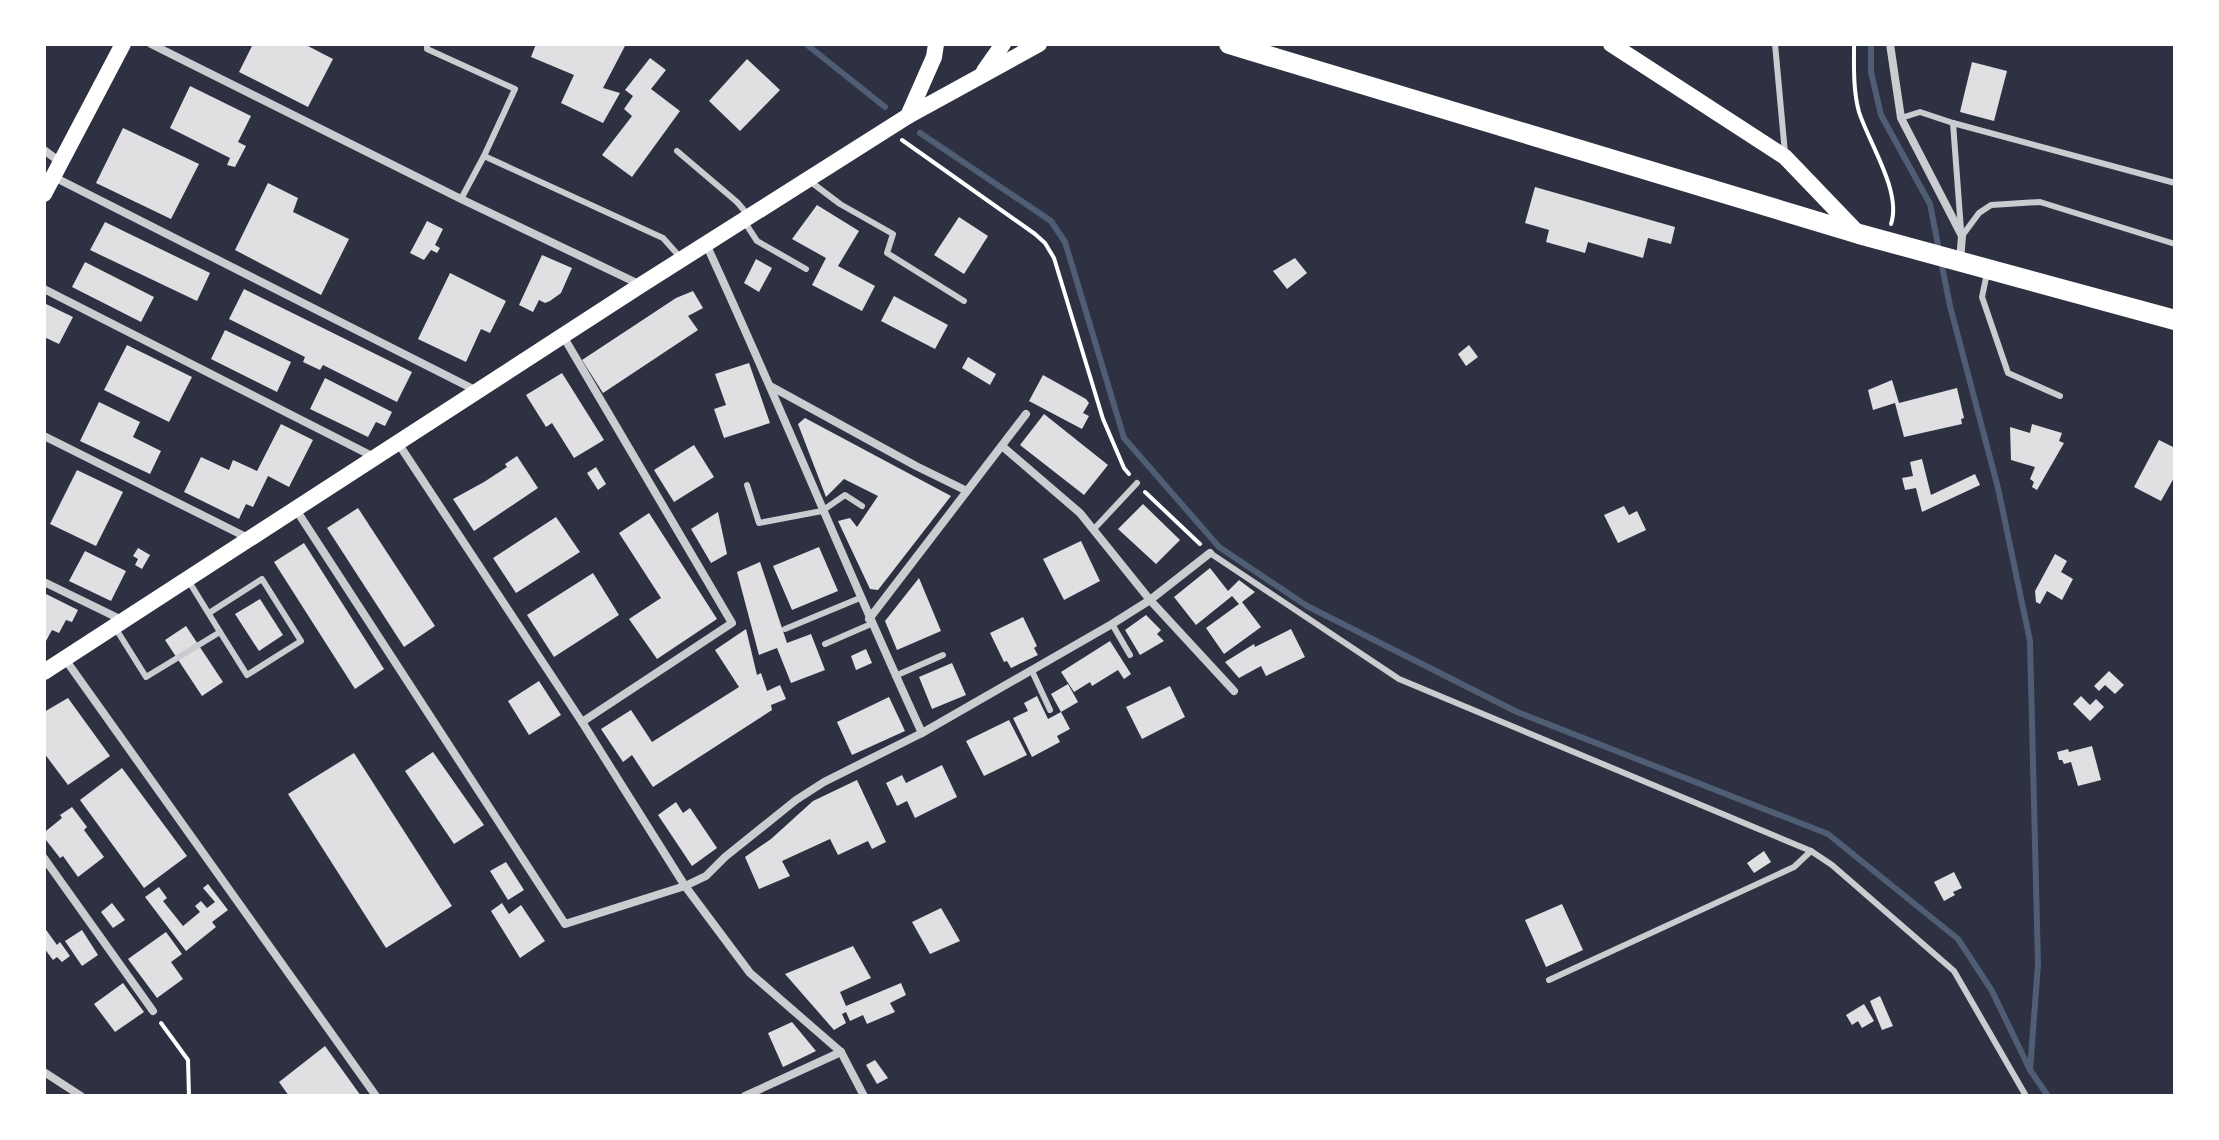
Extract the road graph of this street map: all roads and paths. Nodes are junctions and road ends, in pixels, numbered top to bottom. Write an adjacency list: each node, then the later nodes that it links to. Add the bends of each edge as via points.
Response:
1 (123, 44): 21 (main road)
2 (151, 44): 25 (street)
3 (427, 44): 19 (lane, via 427,49 515,89)
4 (936, 44): 13 (main road)
5 (1003, 44): 12 (main road)
6 (1039, 44): 12 (main road)
7 (1229, 44): 27 (main road)
8 (1611, 44): 20 (main road)
9 (1775, 44): 20 (lane)
10 (1854, 44): 29 (path, via 1860,113 1885,171 1894,216)
11 (1890, 44): 14 (street)
12 (981, 75): 13 (main road)
13 (908, 116): 16 (main road)
14 (1901, 118): 15 (lane, via 1920,112); 28 (street)
15 (1953, 123): 23 (lane); 28 (lane)
16 (887, 129): 22 (main road); 49 (path, via 1050,249 1103,419 1124,468)
17 (44, 150): 21 (street)
18 (677, 151): 26 (lane, via 737,202)
19 (484, 156): 25 (lane); 32 (lane, via 663,238)
20 (1785, 157): 27 (main road)
21 (57, 170): 24 (main road); 42 (street)
22 (808, 180): 26 (main road); 38 (lane, via 893,234 887,253)
23 (2175, 183)
24 (44, 194)
25 (461, 199): 36 (street)
26 (747, 219): 30 (main road); 34 (lane, via 757,241)
27 (1859, 234): 29 (main road)
28 (1962, 236): 31 (lane, via 1991,205 2040,202); 33 (street)
29 (1885, 242): 33 (main road)
30 (706, 244): 32 (main road); 41 (street)
31 (2175, 244)
32 (682, 260): 36 (main road)
33 (1957, 262): 35 (main road)
34 (806, 269)
35 (1987, 270): 39 (main road); 43 (lane, via 1982,297 2008,373)
36 (641, 285): 40 (main road)
37 (44, 289): 48 (street)
38 (964, 301)
39 (2175, 320)
40 (563, 336): 42 (main road); 77 (street, via 732,623)
41 (772, 386): 51 (street); 54 (street)
42 (477, 391): 46 (main road)
43 (2060, 396)
44 (1026, 414): 47 (street)
45 (44, 436): 56 (street)
46 (397, 442): 48 (main road); 77 (street)
47 (1002, 446): 51 (street); 55 (street)
48 (374, 457): 53 (main road)
49 (1137, 483): 55 (lane); 57 (path)
50 (747, 485): 54 (lane, via 759,523)
51 (967, 491): 63 (street)
52 (862, 506): 54 (lane, via 845,495)
53 (295, 508): 56 (main road); 81 (street, via 565,924)
54 (822, 511): 60 (street)
55 (1094, 529): 61 (street)
56 (248, 538): 58 (main road)
57 (1210, 553): 61 (street); 79 (lane, via 1399,679)
58 (187, 578): 62 (lane); 64 (main road)
59 (44, 582): 64 (street)
60 (860, 598): 63 (street); 66 (lane)
61 (1150, 600): 65 (street); 75 (street)
62 (209, 613): 67 (lane); 67 (lane, via 262,579 301,641 247,675)
63 (870, 621): 68 (lane); 74 (street)
64 (118, 623): 67 (lane, via 146,677); 71 (main road)
65 (1112, 624): 70 (lane); 72 (street)
66 (785, 629)
67 (220, 632)
68 (825, 644)
69 (943, 655): 74 (lane)
70 (1130, 655)
71 (64, 659): 73 (main road); 88 (street)
72 (1032, 671): 76 (lane); 78 (street)
73 (44, 672)
74 (895, 676): 78 (street)
75 (1234, 691)
76 (1050, 710)
77 (582, 722): 81 (street)
78 (922, 733): 81 (street, via 824,782 706,876)
79 (1811, 851): 82 (lane, via 1794,867); 91 (lane, via 1954,971)
80 (44, 858): 83 (street)
81 (685, 886): 84 (street, via 750,973)
82 (1549, 980)
83 (153, 1011): 87 (path, via 188,1060)
84 (841, 1052): 89 (street); 90 (street)
85 (44, 1072): 86 (street)
86 (81, 1096)
87 (189, 1096)
88 (376, 1096)
89 (745, 1096)
90 (864, 1096)
91 (2026, 1096)

